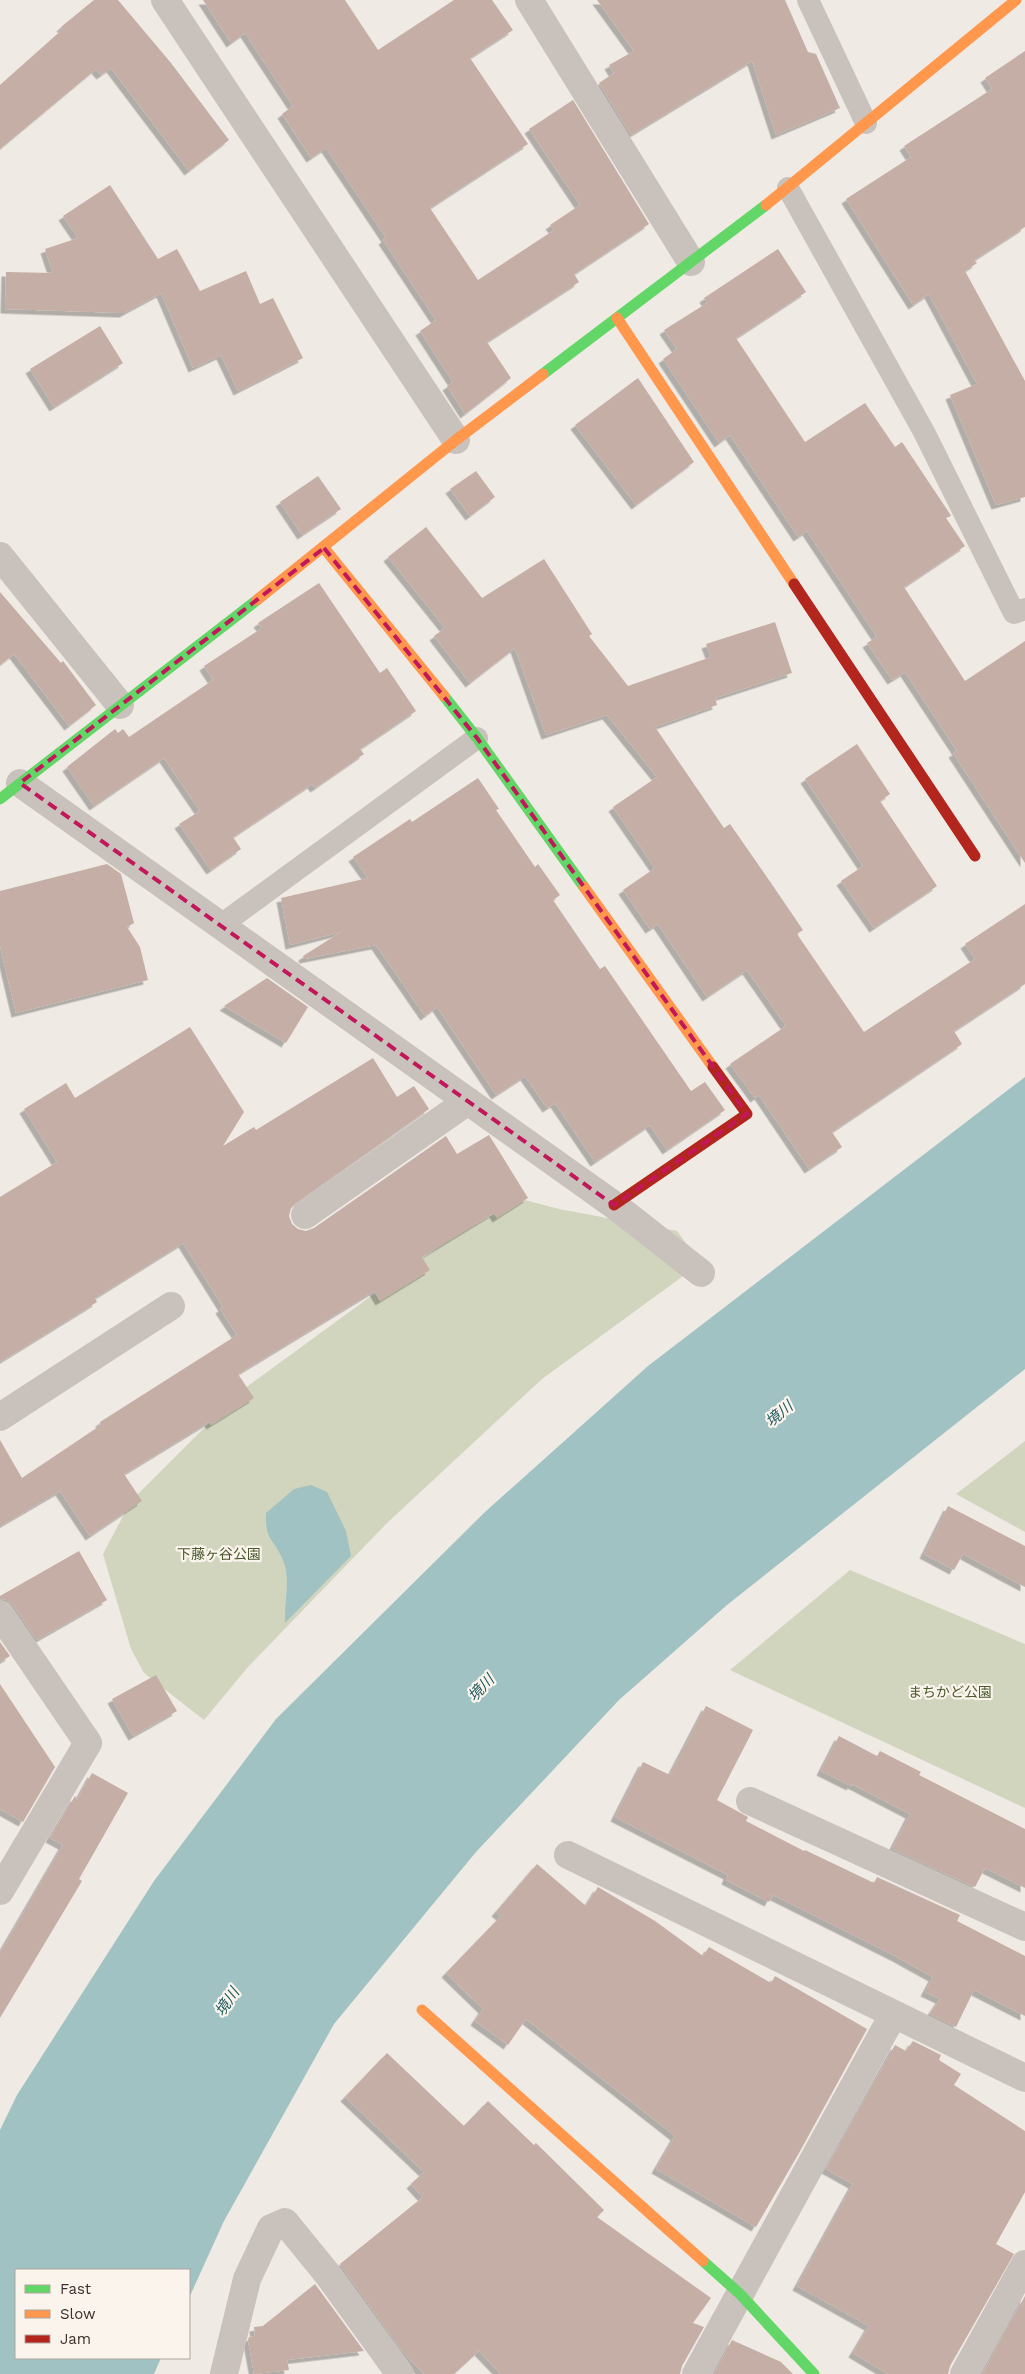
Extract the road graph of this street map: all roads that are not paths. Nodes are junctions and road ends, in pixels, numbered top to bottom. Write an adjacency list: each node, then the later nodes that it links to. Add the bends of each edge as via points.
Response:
1 (165, 0): 9 (street)
2 (529, 0): 7 (street)
3 (808, 0): 5 (lane)
4 (1016, 0): 5 (street)
5 (866, 123): 6 (street)
6 (788, 188): 7 (street); 12 (lane, via 924,432 1014,613)
7 (691, 262): 8 (street)
8 (617, 318): 9 (street); 16 (street)
9 (456, 440): 10 (street)
10 (324, 548): 13 (street); 14 (street)
11 (0, 556): 13 (street)
12 (1025, 609)
13 (120, 705): 15 (street)
14 (477, 738): 17 (lane); 19 (street, via 747,1114)
15 (10, 791): 17 (street)
16 (976, 856)
17 (221, 925): 18 (street)
18 (468, 1101): 19 (street); 20 (street)
19 (614, 1204): 21 (street)
20 (304, 1215)
21 (701, 1273)
22 (171, 1306): 23 (street)
23 (0, 1417)
24 (0, 1614): 27 (street, via 88,1743)
25 (750, 1801): 28 (street)
26 (568, 1855): 30 (street)
27 (0, 1891)
28 (1025, 1927)
29 (422, 2010): 33 (street)
30 (893, 2015): 31 (street); 33 (street)
31 (1025, 2078)
32 (1025, 2264): 38 (street)
33 (740, 2294): 36 (street); 37 (street)
34 (224, 2374): 35 (street, via 247,2278 271,2228 285,2222 330,2276)
35 (400, 2374)
36 (696, 2374)
37 (814, 2374)
38 (964, 2374)

